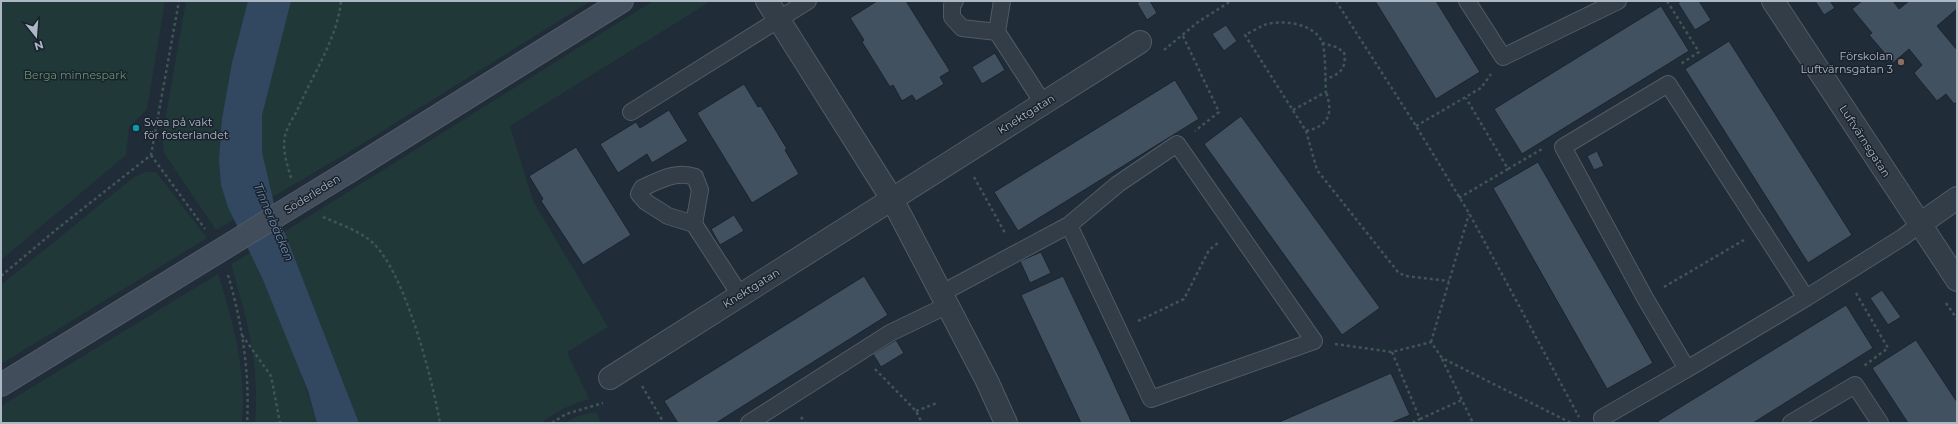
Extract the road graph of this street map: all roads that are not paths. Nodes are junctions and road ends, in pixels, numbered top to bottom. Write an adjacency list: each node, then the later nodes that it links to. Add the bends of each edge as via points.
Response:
1 (622, 1): 25 (main road, Söderleden, bridge)
2 (767, 1): 9 (street)
3 (808, 1): 9 (lane)
4 (956, 1): 10 (lane, via 952,5 952,17 962,28)
5 (1002, 1): 10 (lane)
6 (1467, 1): 7 (lane, via 1503,57)
7 (1619, 1)
8 (1773, 1): 17 (street, Luftvärnsgatan)
9 (778, 19): 13 (lane); 15 (street)
10 (997, 32): 12 (lane)
11 (1140, 42): 12 (street, Knektgatan)
12 (1043, 103): 15 (street, Knektgatan)
13 (631, 112)
14 (1957, 198): 17 (street)
15 (892, 199): 20 (street, Knektgatan); 22 (street)
16 (694, 224): 20 (lane)
17 (1920, 224): 19 (street, Luftvärnsgatan); 21 (lane, via 1904,237)
18 (1069, 225): 18 (lane, via 1118,184 1176,144 1314,341 1151,399); 22 (lane, via 1016,252)
19 (1957, 280)
20 (740, 295): 24 (street, Knektgatan)
21 (1806, 298): 23 (lane); 23 (lane, via 1668,84 1563,147 1645,298)
22 (945, 299): 27 (lane); 28 (street)
23 (1687, 369): 26 (lane)
24 (610, 378)
25 (1, 385)
26 (1602, 418)
27 (749, 423)
28 (1006, 423)
29 (1791, 423): 30 (lane, via 1854,385)
30 (1880, 423)

